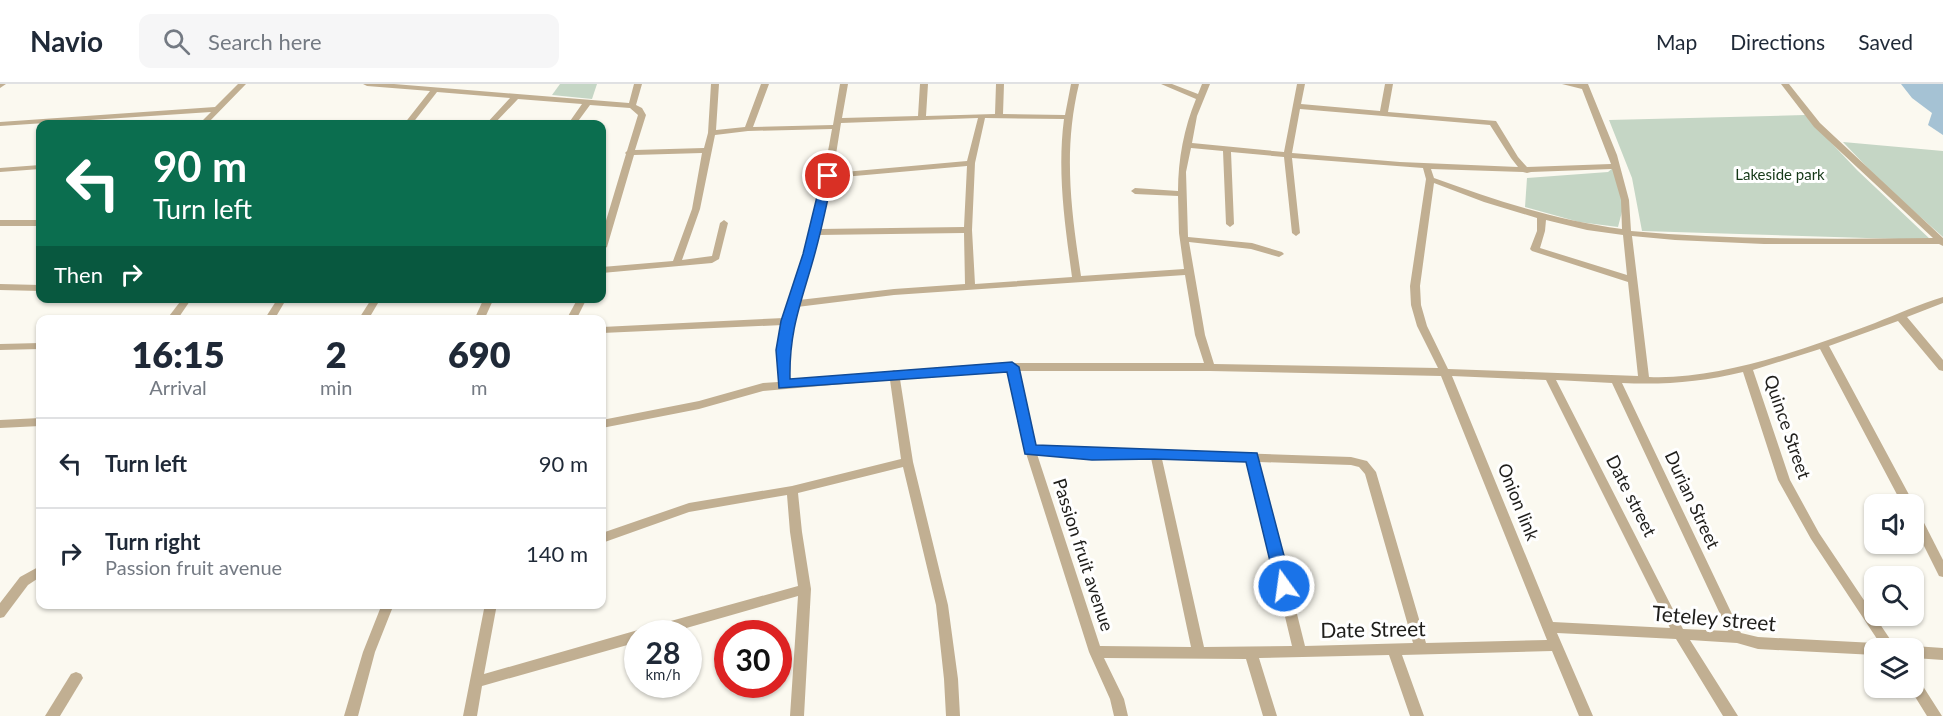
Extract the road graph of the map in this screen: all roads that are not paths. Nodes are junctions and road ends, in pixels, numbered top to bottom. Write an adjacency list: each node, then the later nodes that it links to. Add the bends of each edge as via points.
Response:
1 (242, 84): 23 (street)
2 (367, 84): 17 (street)
3 (638, 84): 21 (street)
4 (715, 84): 38 (street)
5 (765, 84): 37 (street)
6 (844, 84): 36 (street)
7 (924, 84): 28 (street)
8 (1000, 84): 26 (street)
9 (1075, 84): 27 (street)
10 (1165, 84): 19 (street)
11 (1206, 84): 19 (street)
12 (1301, 84): 22 (street)
13 (1389, 84): 24 (street)
14 (1566, 84): 16 (street)
15 (1785, 84): 65 (street, via 1817,125)
16 (1585, 85): 45 (street)
17 (434, 91): 18 (street); 31 (street)
18 (515, 97): 20 (street); 32 (street)
19 (1201, 98): 39 (street)
20 (588, 103): 21 (street); 33 (street)
21 (632, 106): 42 (street, via 642,116)
22 (1297, 106): 24 (street); 43 (street)
23 (216, 109): 29 (street); 30 (street)
24 (1384, 113): 49 (street, via 1493,123 1501,128)
25 (982, 116): 26 (street); 28 (street); 44 (street)
26 (999, 116): 27 (street)
27 (1068, 117): 70 (street, via 1064,192)
28 (922, 118): 36 (street)
29 (58, 120)
30 (206, 120)
31 (411, 120)
32 (494, 120)
33 (575, 120)
34 (36, 122): 35 (street)
35 (0, 124)
36 (836, 124): 37 (street); 50 (street)
37 (748, 129): 38 (street)
38 (712, 133): 41 (street)
39 (1186, 146): 40 (street); 53 (street)
40 (1227, 149): 43 (street); 58 (street)
41 (707, 150): 42 (street); 67 (street, via 696,209)
42 (629, 153): 62 (street)
43 (1288, 155): 47 (street); 63 (street)
44 (971, 163): 50 (street); 59 (street)
45 (1615, 166): 49 (street); 61 (street, via 1625,200)
46 (36, 167): 48 (street)
47 (1427, 168): 49 (street); 51 (street)
48 (0, 170)
49 (1527, 171)
50 (828, 176): 60 (street)
51 (1430, 179): 54 (street); 89 (street, Onion link, via 1416,296 1422,326)
52 (1135, 191): 53 (street)
53 (1182, 194): 64 (street)
54 (1542, 215): 61 (street); 71 (street, via 1535,249)
55 (0, 223): 56 (street)
56 (36, 223)
57 (724, 223): 67 (street, via 716,257)
58 (1230, 224)
59 (968, 230): 60 (street); 73 (street)
60 (814, 232): 77 (street)
61 (1627, 232): 65 (street, via 1711,238); 71 (street)
62 (606, 233)
63 (1296, 233)
64 (1184, 238): 66 (street, via 1252,246); 69 (street)
65 (1942, 242)
66 (1279, 254)
67 (677, 262): 68 (street)
68 (606, 270)
69 (1189, 272): 70 (street); 86 (street)
70 (1077, 279): 73 (street)
71 (1632, 280): 93 (street)
72 (0, 287): 74 (street)
73 (970, 287): 77 (street)
74 (36, 288)
75 (1943, 300): 79 (street)
76 (184, 303): 78 (street)
77 (793, 304): 80 (street)
78 (175, 315)
79 (1900, 316): 82 (street); 87 (street)
80 (788, 321): 81 (street); 94 (street)
81 (606, 330)
82 (1823, 345): 88 (street); 103 (street)
83 (36, 346): 84 (street)
84 (0, 347)
85 (1012, 367): 86 (street); 90 (street); 98 (street, Passion fruit avenue)
86 (1210, 367): 89 (street)
87 (1943, 367)
88 (1747, 368): 93 (street, via 1693,379); 116 (street, Quince Street, via 1784,480 1815,536)
89 (1445, 372): 91 (street); 113 (street, Onion link)
90 (894, 374): 94 (street); 101 (street)
91 (1549, 376): 92 (street); 114 (street, Date street)
92 (1615, 379): 93 (street); 115 (street, Durian Street)
93 (1644, 380)
94 (783, 384): 96 (street)
95 (36, 422): 97 (street)
96 (606, 423)
97 (0, 424)
98 (1030, 450): 99 (street); 123 (street, Passion fruit avenue)
99 (1155, 453): 100 (street); 124 (street)
100 (1252, 457): 120 (street, via 1363,464 1370,472); 122 (street)
101 (907, 462): 102 (street); 135 (street, via 942,605)
102 (792, 490): 105 (street, via 688,508); 108 (street)
103 (1903, 494)
104 (1924, 534): 106 (street)
105 (606, 537)
106 (1943, 572)
107 (36, 574): 111 (street, via 24,581)
108 (805, 589): 112 (street); 134 (street)
109 (386, 609): 132 (street)
110 (490, 609): 129 (street)
111 (0, 614)
112 (695, 620)
113 (1550, 627): 114 (street, Teteley street); 118 (street, Onion link)
114 (1679, 633): 115 (street, Teteley street); 140 (street, Date street)
115 (1737, 637): 121 (street, Teteley street, via 1758,643)
116 (1883, 638)
117 (624, 640): 129 (street)
118 (1550, 646): 120 (street, Date Street); 139 (street, Onion link)
119 (1393, 648): 120 (street, Date Street); 122 (street, Date Street); 138 (street)
120 (1421, 648)
121 (1864, 648)
122 (1300, 651): 125 (street, Date Street)
123 (1095, 652): 124 (street, Date Street); 136 (street, Passion fruit avenue)
124 (1199, 652): 125 (street, Date Street)
125 (1251, 652): 137 (street)
126 (1924, 653): 127 (street)
127 (1943, 654)
128 (76, 678): 131 (street)
129 (476, 682): 133 (street)
130 (1923, 698): 141 (street)
131 (52, 716)
132 (351, 716)
133 (470, 716)
134 (797, 716)
135 (953, 716)
136 (1122, 716)
137 (1270, 716)
138 (1417, 716)
139 (1586, 716)
140 (1731, 716)
141 (1935, 716)

